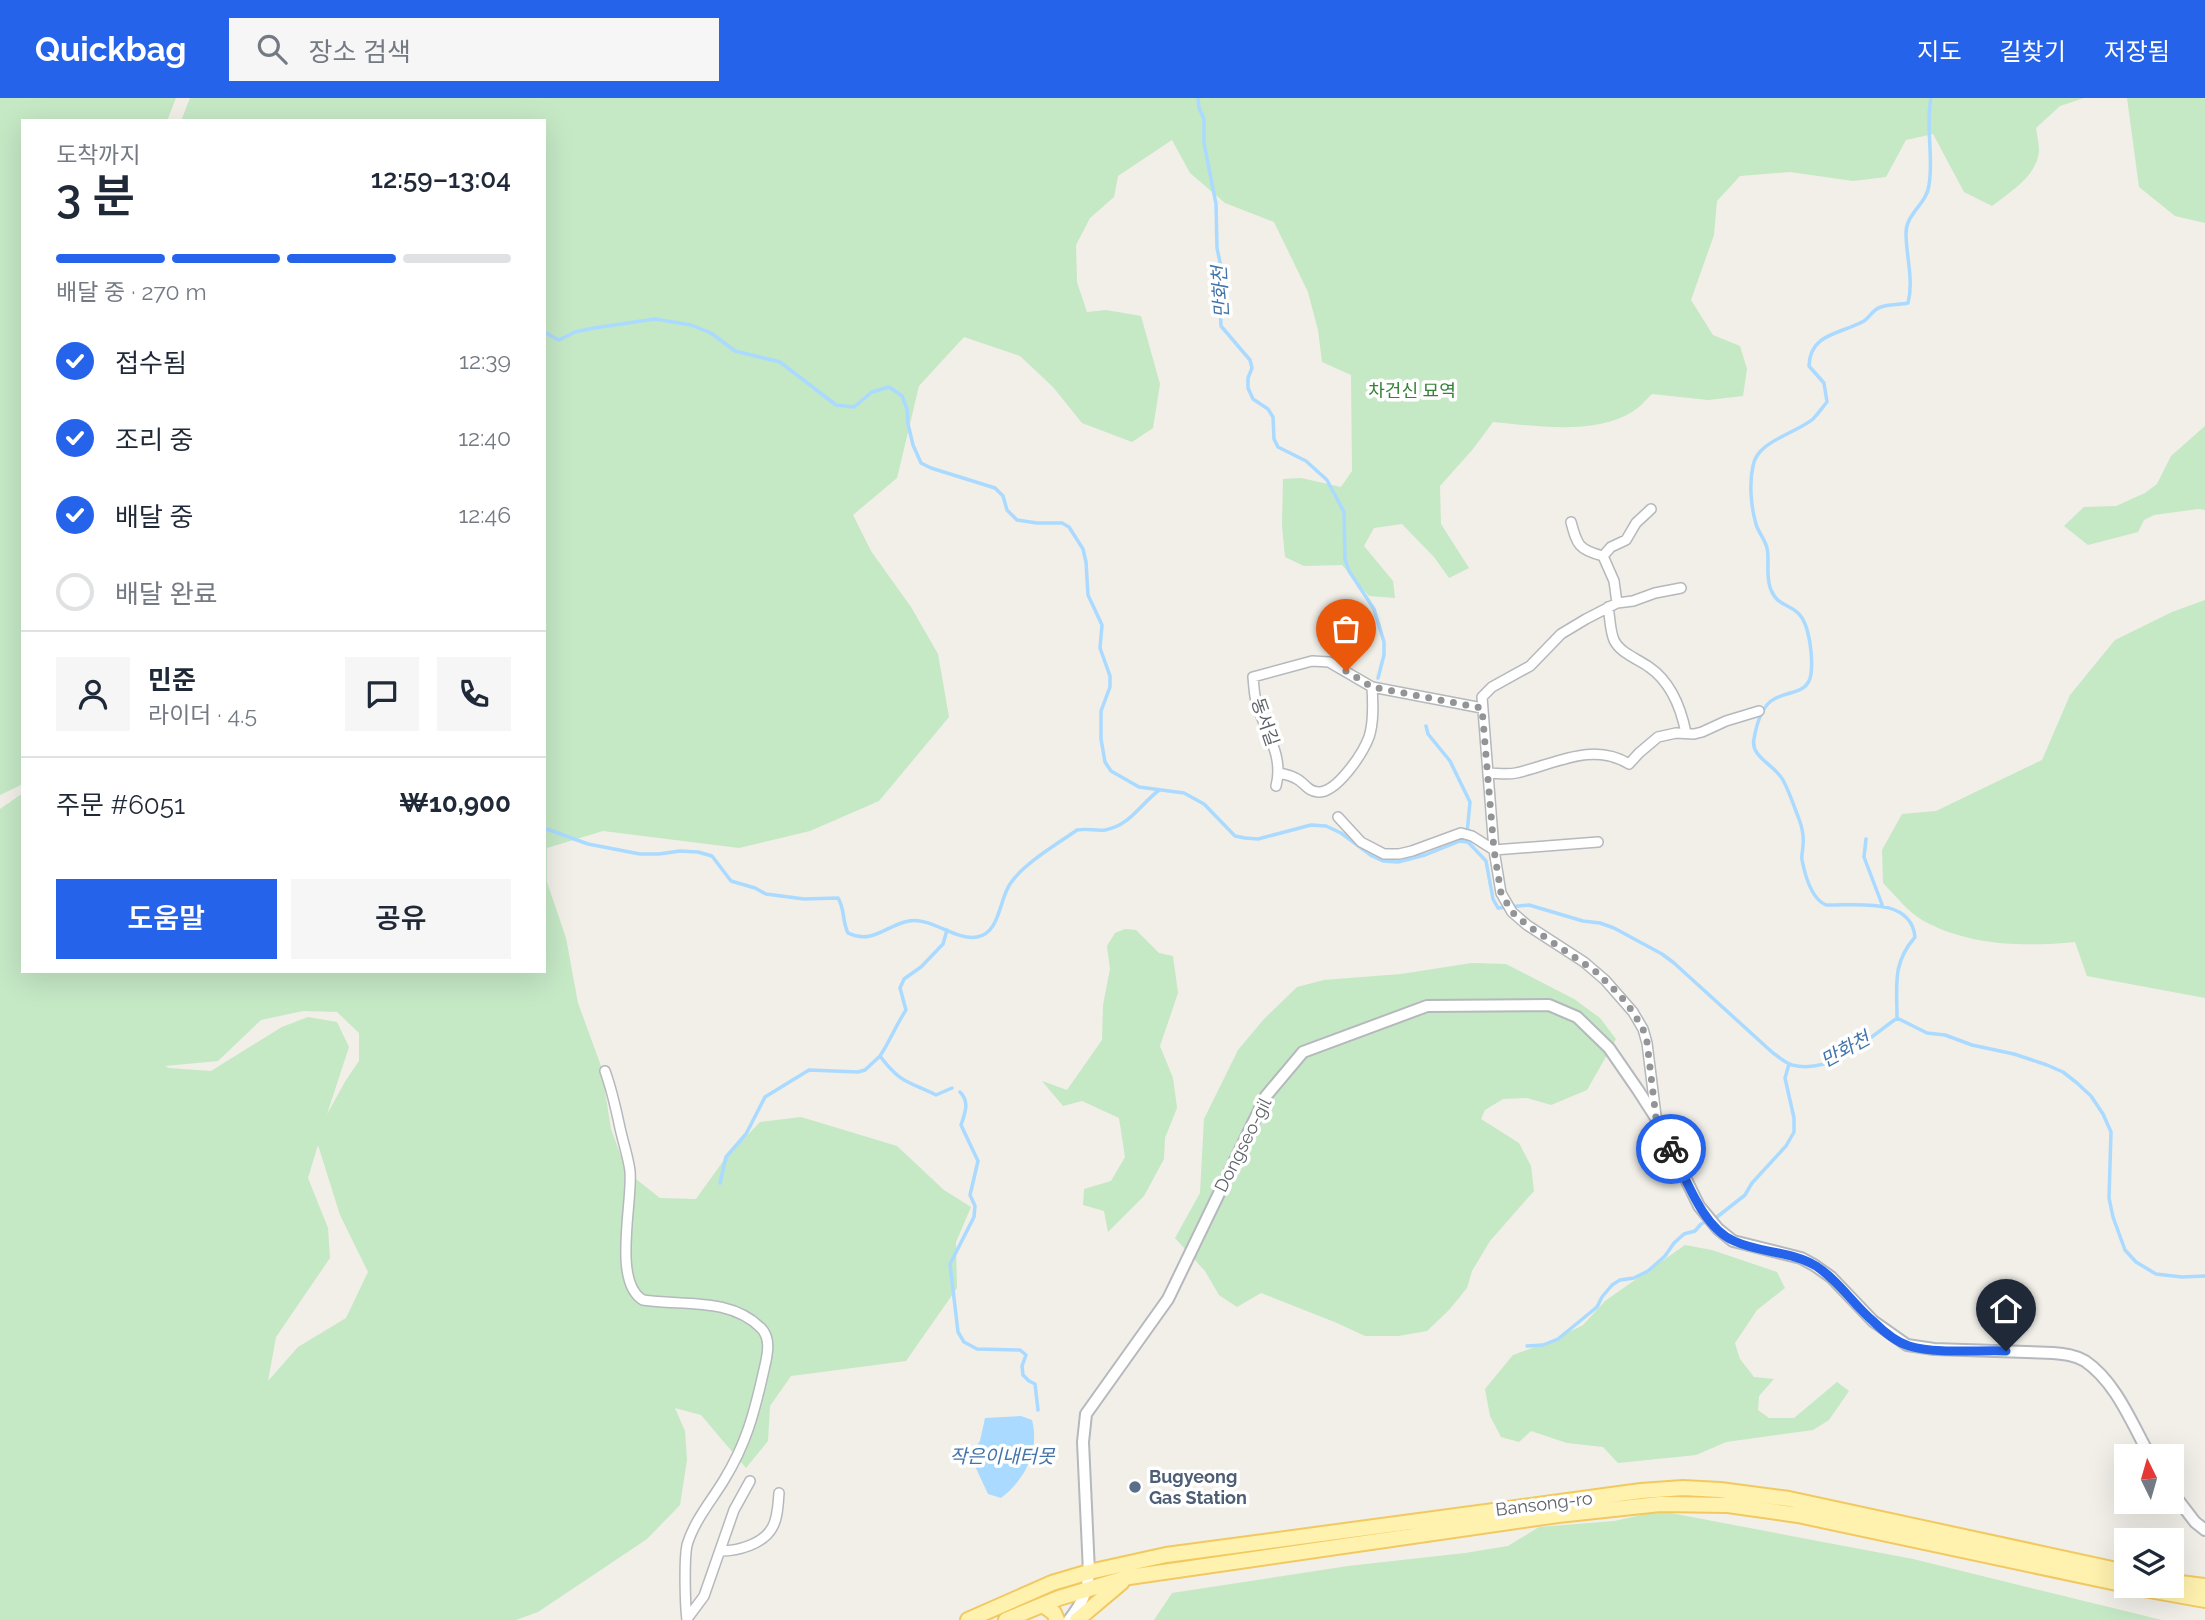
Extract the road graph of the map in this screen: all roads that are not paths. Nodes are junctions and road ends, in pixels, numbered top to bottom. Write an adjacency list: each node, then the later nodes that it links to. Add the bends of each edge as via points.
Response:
1 (1651, 509): 3 (street, via 1626,540)
2 (1571, 522): 3 (street, via 1574,538 1586,552)
3 (1603, 556): 5 (street, via 1614,581)
4 (1681, 589): 5 (street)
5 (1612, 605): 7 (street, via 1561,634 1531,666 1492,687 1482,697); 9 (street, via 1614,640 1664,681)
6 (1372, 687): 7 (street); 10 (street, via 1370,734 1339,781 1316,792); 10 (street, 동서길, via 1329,662 1311,661 1253,677 1256,703 1274,744)
7 (1482, 708): 11 (street, Dongseo-gil)
8 (1759, 711): 9 (street, via 1702,732)
9 (1686, 733): 11 (street, via 1658,737 1629,764 1613,757 1573,755 1514,774)
10 (1279, 773): 12 (street, 동서길)
11 (1488, 773): 15 (street, Dongseo-gil)
12 (1276, 786)
13 (1338, 817): 15 (street, via 1361,842 1384,854 1412,851 1455,834 1468,834)
14 (1598, 842): 15 (street)
15 (1494, 850): 17 (street, Dongseo-gil, via 1501,893 1512,912 1584,962 1620,995 1643,1029)
16 (605, 1071): 36 (street, via 629,1166 625,1230 634,1291 643,1300 718,1305 753,1322 767,1339 750,1428 687,1546)
17 (1653, 1084): 18 (street); 19 (street, Dongseo-gil)
18 (1638, 1090): 19 (street, Dongseo-gil); 27 (street, Dongseo-gil, via 1593,1032 1577,1017 1549,1005 1427,1006 1303,1052 1266,1096 1168,1300 1086,1415 1083,1442)
19 (1656, 1118): 20 (street, Dongseo-gil, via 1699,1206 1733,1241 1814,1265 1873,1321 1907,1345 2053,1353 2084,1361 2112,1389)
20 (2143, 1444)
21 (750, 1481): 25 (street, via 734,1510)
22 (779, 1493): 25 (street, via 772,1528 764,1537)
23 (2184, 1508): 24 (street)
24 (2205, 1530)
25 (721, 1551): 36 (street, via 704,1596)
26 (2114, 1569): 27 (main road, Bansong-ro, via 1790,1499 1683,1488 1188,1552)
27 (1089, 1572): 32 (street, Dongseo-gil); 37 (main road, Bansong-ro)
28 (1129, 1577): 29 (main road, Bansong-ro, via 1558,1515 1694,1503 1798,1515); 32 (main road, Bansong-ro); 41 (main road)
29 (2114, 1582)
30 (2184, 1583): 31 (main road)
31 (2205, 1586)
32 (1088, 1589): 35 (main road, Bansong-ro); 40 (street, Dongseo-gil)
33 (2184, 1596): 34 (main road, Bansong-ro)
34 (2205, 1600)
35 (1043, 1605): 38 (main road, Bansong-ro); 39 (main road)
36 (687, 1620)
37 (968, 1620)
38 (1006, 1620)
39 (1057, 1620)
40 (1069, 1620)
41 (1077, 1620)

